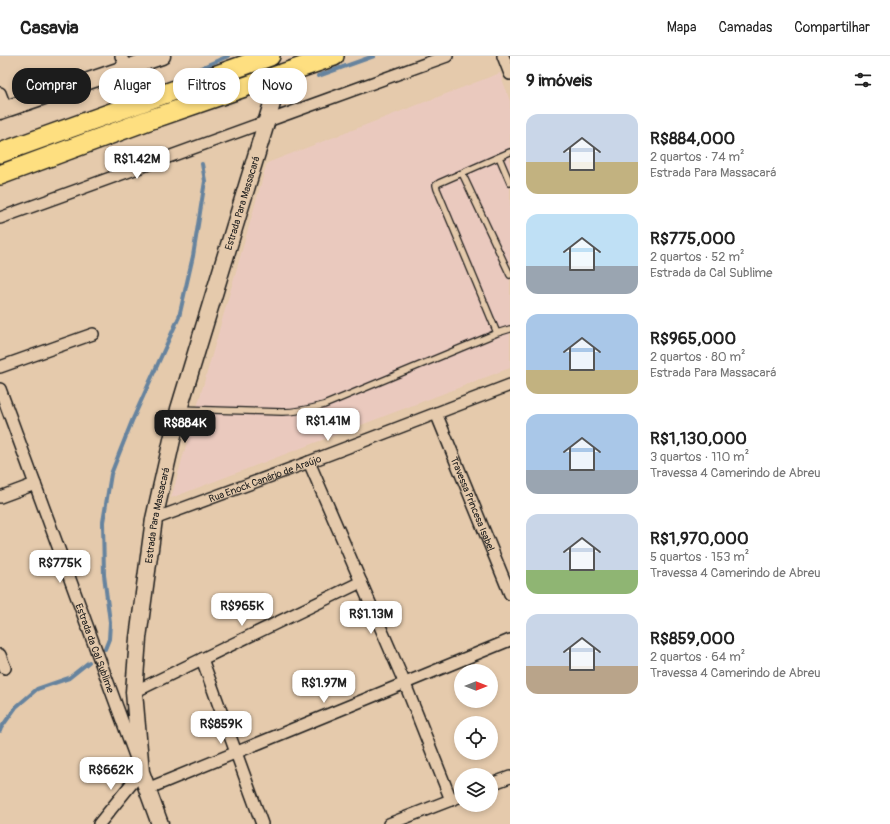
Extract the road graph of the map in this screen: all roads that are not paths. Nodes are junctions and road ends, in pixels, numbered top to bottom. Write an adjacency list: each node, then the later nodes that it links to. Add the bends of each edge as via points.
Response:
1 (162, 56): 6 (main road)
2 (270, 56): 15 (highway)
3 (334, 56): 7 (highway)
4 (447, 56): 13 (street)
5 (503, 56): 8 (street)
6 (123, 62): 12 (main road)
7 (299, 68)
8 (510, 74)
9 (248, 85): 18 (highway)
10 (0, 93): 12 (street)
11 (272, 104): 13 (main road, Estrada Para Massacará)
12 (3, 110)
13 (267, 121): 20 (street); 28 (main road, Estrada Para Massacará)
14 (510, 152): 16 (lane)
15 (0, 153)
16 (499, 157): 17 (lane); 19 (lane)
17 (462, 173): 21 (lane); 23 (lane, via 439,183 436,187)
18 (0, 174)
19 (510, 183)
20 (0, 218)
21 (510, 275)
22 (510, 329): 23 (lane)
23 (497, 333): 28 (lane, via 312,409 298,412)
24 (93, 334): 25 (street)
25 (0, 367)
26 (510, 385): 29 (street, Rua Enock Canário de Araújo)
27 (0, 389): 31 (street, Estrada da Cal Sublime)
28 (179, 409): 33 (main road, Estrada Para Massacará)
29 (436, 413): 30 (street, Rua Enock Canário de Araújo); 35 (street, Travessa Princesa Isabel)
30 (309, 462): 33 (street, Rua Enock Canário de Araújo); 34 (street)
31 (35, 484): 32 (street); 43 (street, Estrada da Cal Sublime)
32 (0, 497)
33 (154, 519): 41 (main road, Estrada Para Massacará, via 138,638)
34 (361, 582): 38 (street); 40 (street)
35 (510, 594)
36 (510, 640): 40 (street)
37 (0, 655): 39 (street)
38 (202, 659): 41 (street); 42 (street)
39 (5, 668)
40 (405, 684): 42 (street); 47 (street)
41 (134, 692): 43 (main road, Estrada Para Massacará)
42 (236, 752): 46 (street); 51 (street)
43 (141, 772): 46 (main road, Estrada Para Massacará); 49 (street)
44 (510, 777): 45 (street)
45 (498, 781)
46 (147, 789): 50 (main road, Estrada Para Massacará)
47 (454, 794)
48 (454, 799): 52 (street)
49 (99, 824)
50 (160, 824)
51 (262, 824)
52 (389, 824)

